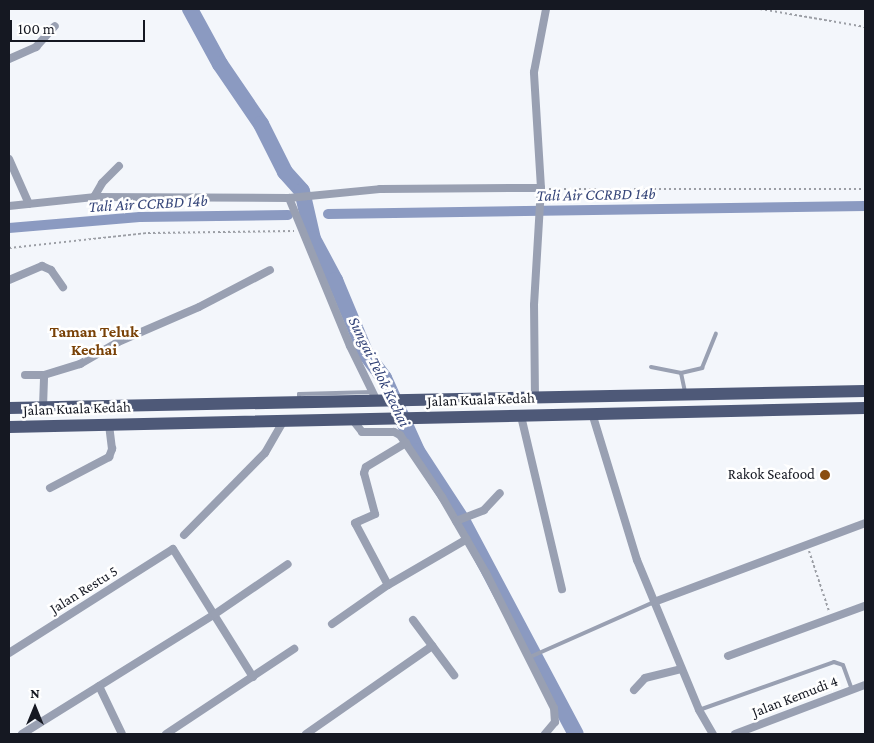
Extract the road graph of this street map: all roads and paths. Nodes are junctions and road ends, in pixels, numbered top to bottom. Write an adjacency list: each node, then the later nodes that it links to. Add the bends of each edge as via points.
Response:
1 (546, 9): 9 (street, via 534,72)
2 (760, 9): 4 (path)
3 (55, 26): 5 (street, via 36,47)
4 (865, 27)
5 (9, 60)
6 (9, 159): 12 (street)
7 (119, 166): 10 (street)
8 (865, 189): 9 (path)
9 (541, 192): 11 (street, via 380,189); 27 (street, via 534,305)
10 (94, 197): 11 (street); 12 (street)
11 (289, 198): 14 (street)
12 (29, 204): 13 (street)
13 (9, 206)
14 (301, 231): 15 (path, via 148,233); 26 (street)
15 (9, 248)
16 (270, 270): 23 (street, via 199,307 118,342 80,364)
17 (9, 280): 18 (street, via 42,266 51,270)
18 (63, 287)
19 (716, 334): 21 (lane, via 705,365)
20 (651, 368): 21 (lane)
21 (681, 373): 25 (lane)
22 (25, 375): 23 (street)
23 (44, 375): 28 (street)
24 (865, 391): 25 (main road, Jalan Kuala Kedah)
25 (686, 394): 27 (main road, Jalan Kuala Kedah); 31 (main road)
26 (376, 398): 27 (main road, Jalan Kuala Kedah, via 430,401); 28 (main road, Jalan Kuala Kedah, via 299,403)
27 (535, 398)
28 (43, 407): 29 (main road, Jalan Kuala Kedah)
29 (9, 408)
30 (865, 408): 31 (main road, Jalan Kuala Kedah)
31 (693, 412): 32 (main road, Jalan Kuala Kedah)
32 (592, 413): 33 (main road, Jalan Kuala Kedah); 49 (street, via 630,540)
33 (521, 416): 34 (main road, Jalan Kuala Kedah); 48 (street)
34 (352, 419): 35 (main road, Jalan Kuala Kedah); 38 (street, via 362,432 394,432)
35 (284, 420): 36 (main road, Jalan Kuala Kedah); 43 (street, via 265,453)
36 (109, 423): 37 (main road, Jalan Kuala Kedah); 39 (street, via 112,449 109,458)
37 (9, 427)
38 (406, 443): 41 (street); 47 (street, via 366,467 364,473 375,514 354,523)
39 (50, 488)
40 (500, 493): 41 (street, via 484,510)
41 (460, 519): 44 (street)
42 (865, 523): 45 (street)
43 (184, 535)
44 (467, 539): 47 (street); 59 (street)
45 (807, 544): 49 (street); 52 (path)
46 (288, 564): 51 (street)
47 (388, 585): 54 (street)
48 (562, 589)
49 (654, 602): 59 (lane); 60 (street)
50 (865, 606): 52 (street)
51 (215, 614): 57 (street, Jalan Restu 5, via 173,549); 62 (street); 63 (street)
52 (832, 618): 58 (street)
53 (413, 620): 55 (street)
54 (332, 624)
55 (432, 646): 61 (street); 71 (street)
56 (294, 649): 62 (street)
57 (9, 653)
58 (728, 656)
59 (530, 657): 72 (street, via 557,716)
60 (681, 669): 65 (street, via 645,678); 67 (street)
61 (454, 675)
62 (253, 677): 70 (street)
63 (99, 686): 68 (street); 69 (street)
64 (865, 686): 66 (street, Jalan Kemudi 4)
65 (634, 690)
66 (852, 690): 67 (lane, via 843,665 834,662); 74 (street, Jalan Kemudi 4)
67 (699, 710): 73 (street)
68 (22, 734)
69 (122, 734)
70 (166, 734)
71 (306, 734)
72 (545, 734)
73 (713, 734)
74 (735, 734)

